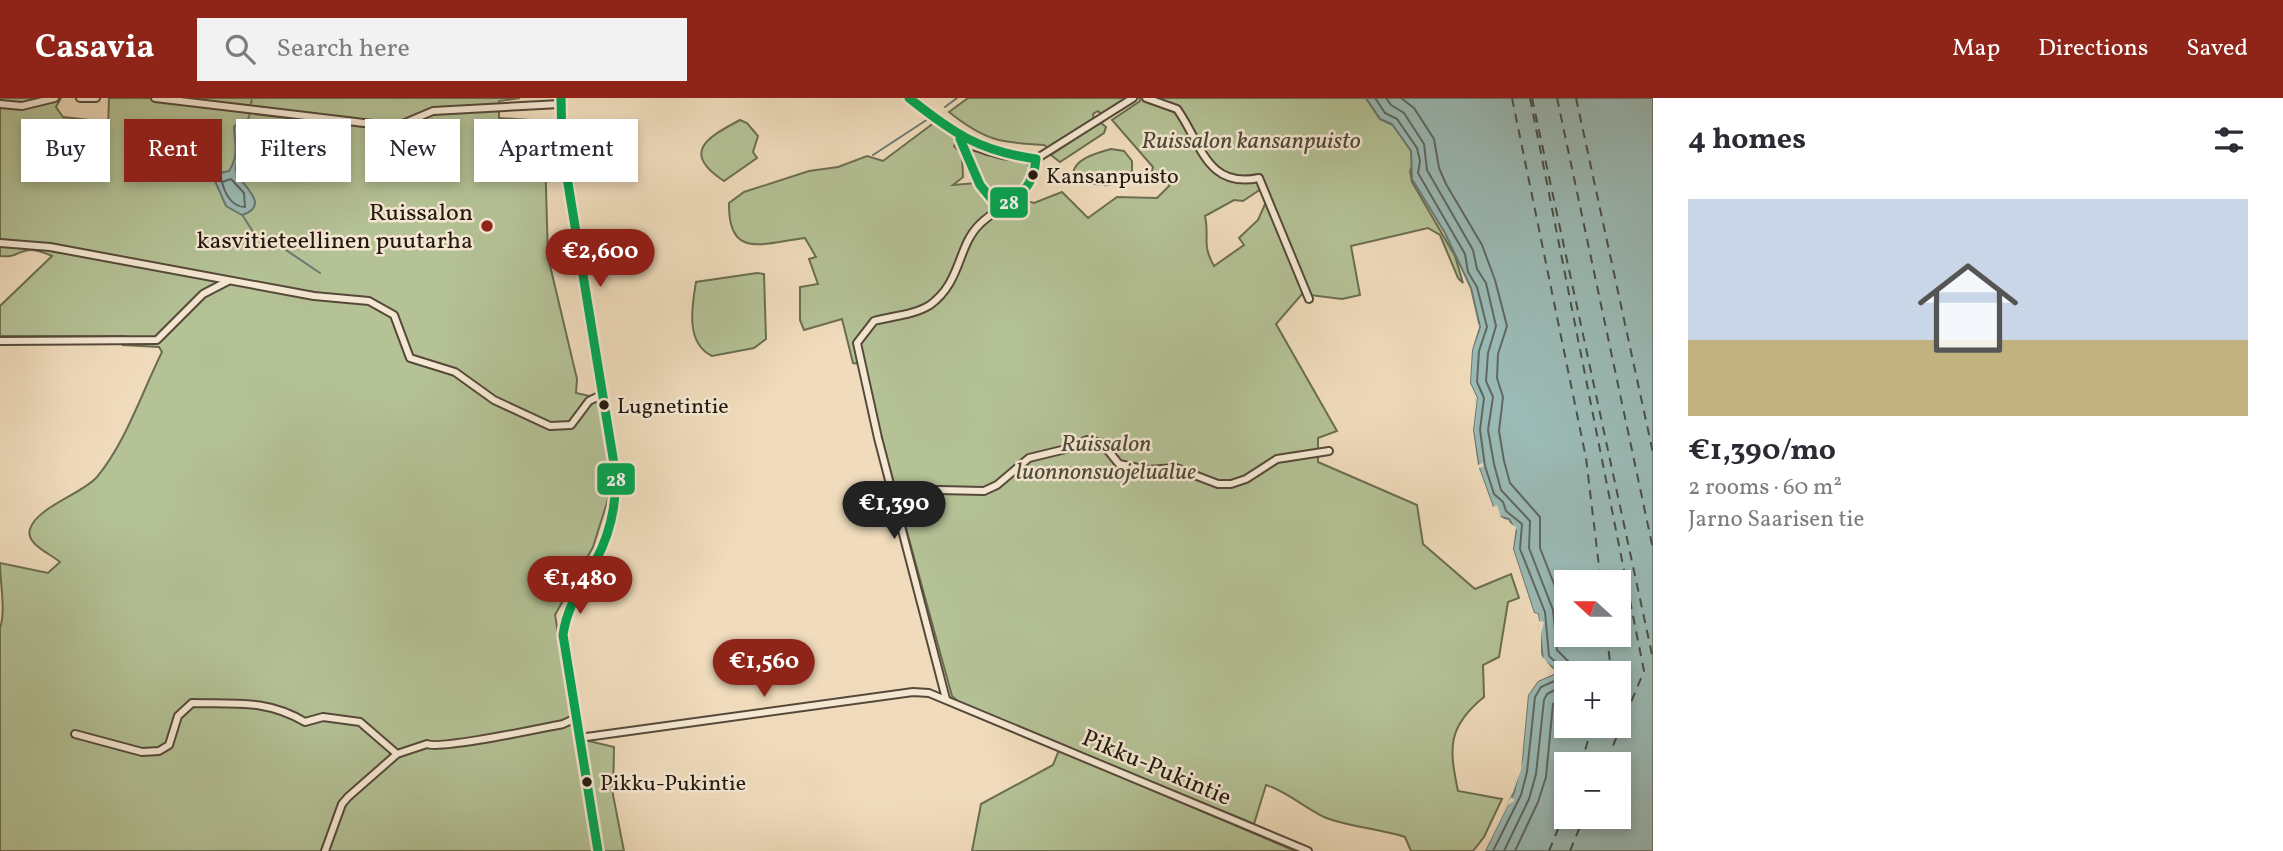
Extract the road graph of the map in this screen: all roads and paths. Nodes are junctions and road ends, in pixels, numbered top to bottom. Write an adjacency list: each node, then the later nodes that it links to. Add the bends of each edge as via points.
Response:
1 (55, 98): 9 (street, via 22,106)
2 (80, 98): 3 (street)
3 (96, 98)
4 (155, 98): 8 (street, via 389,126 433,111)
5 (909, 98): 10 (street)
6 (1133, 98): 11 (street)
7 (1146, 98): 15 (street, via 1177,109 1221,175 1241,181 1259,178)
8 (561, 101): 17 (street, via 562,147)
9 (0, 104)
10 (960, 139): 11 (street, via 989,152); 12 (street, via 979,185)
11 (1036, 159): 12 (street, via 1029,186 1018,199)
12 (999, 208): 19 (street, via 973,232 959,268 940,296 915,313 874,321 858,343)
13 (0, 243): 14 (street, via 50,247)
14 (230, 280): 16 (street, via 203,293 157,340); 17 (street, via 383,306 399,324 410,358 455,372 494,400 550,426 570,425 589,401)
15 (1309, 299)
16 (0, 341)
17 (603, 394): 21 (street, via 616,486 603,544 565,616 563,646)
18 (1329, 451): 19 (street, via 1277,459 1246,479 1218,484 1177,468 1155,470 1119,464 1102,443 1087,440 1061,451 1034,455 984,491)
19 (892, 489): 20 (street)
20 (946, 699): 23 (street, Pikku-Pukintie, via 913,692); 27 (street, Pikku-Pukintie)
21 (576, 718): 23 (street); 24 (street, via 460,744 427,744)
22 (75, 734): 24 (street, via 151,753 169,745 178,716 192,703 258,703 305,722 323,717 360,722)
23 (579, 738): 26 (street)
24 (397, 754): 25 (street, via 342,804)
25 (325, 851)
26 (598, 851)
27 (1308, 851)

